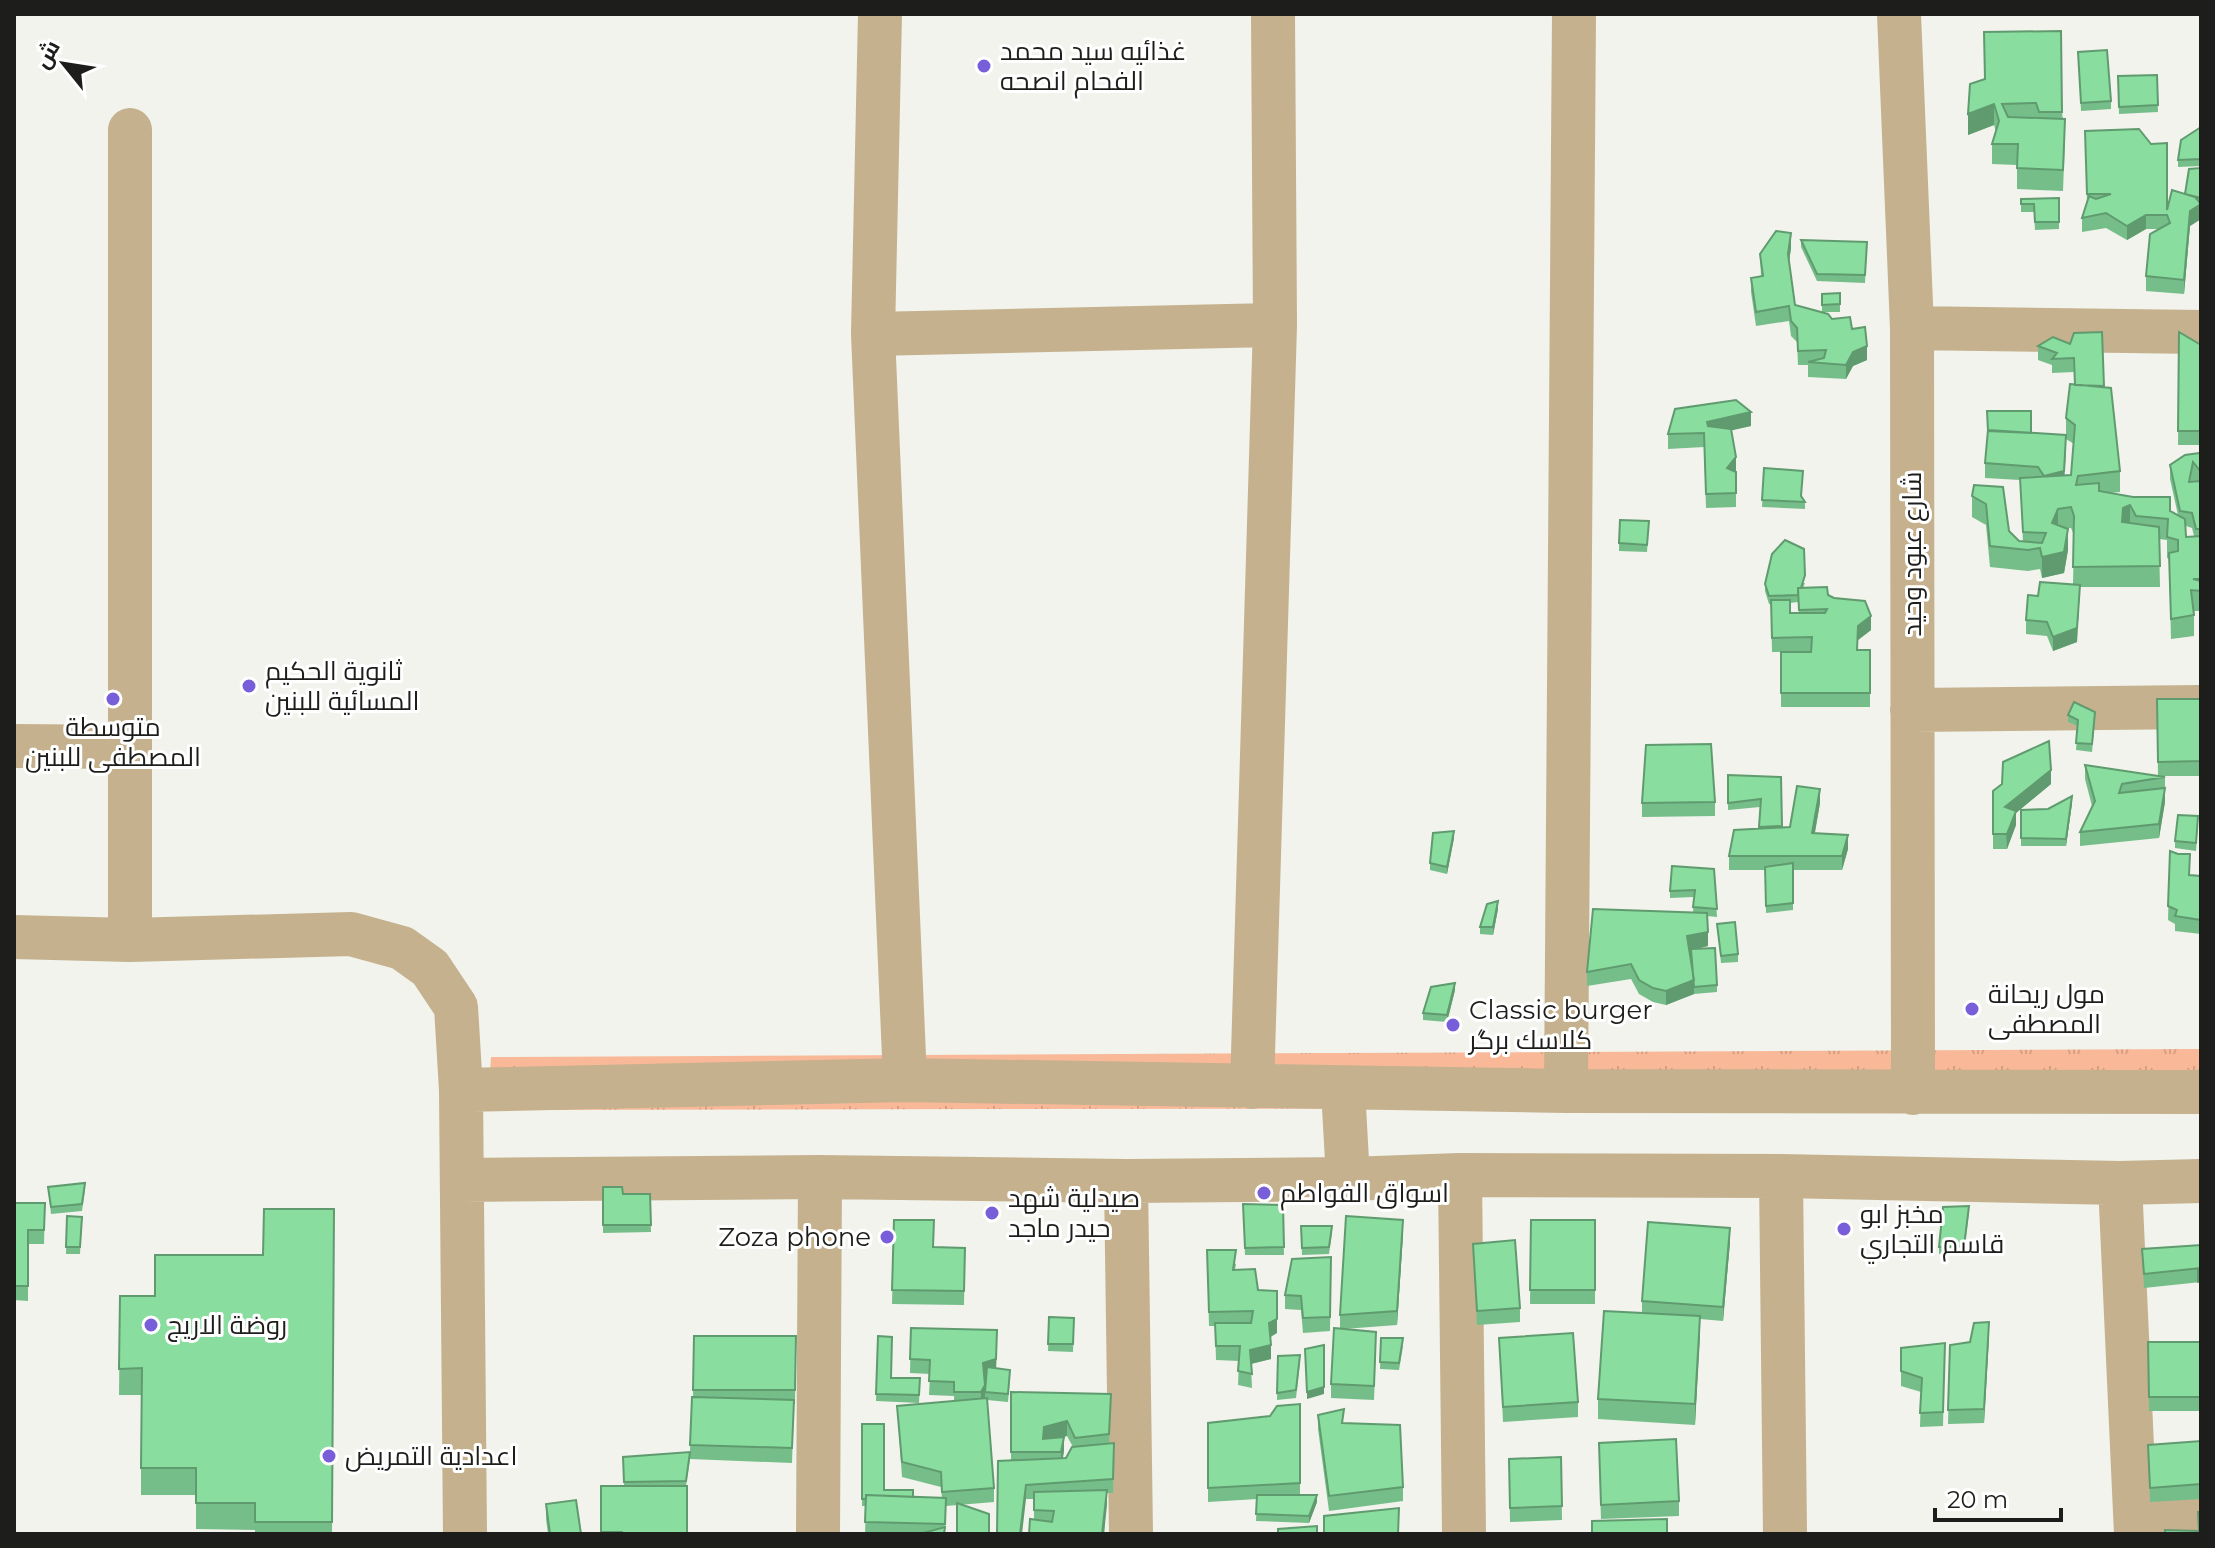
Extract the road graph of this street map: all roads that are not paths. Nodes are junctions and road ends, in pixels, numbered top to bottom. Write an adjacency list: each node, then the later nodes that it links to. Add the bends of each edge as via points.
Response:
1 (880, 14): 9 (street)
2 (1273, 14): 6 (street)
3 (1574, 14): 20 (street)
4 (1899, 14): 7 (street, شارع عبود وحيد)
5 (130, 130): 13 (street)
6 (1275, 325): 9 (street); 17 (street)
7 (1912, 328): 8 (street); 11 (street, شارع عبود وحيد)
8 (2201, 332)
9 (873, 334): 16 (street)
10 (2201, 707): 11 (street)
11 (1912, 710): 22 (street, شارع عبود وحيد)
12 (14, 746): 13 (street)
13 (129, 747): 15 (street)
14 (14, 937): 15 (street)
15 (130, 940): 19 (street, via 351,934 402,948 430,968 456,1007)
16 (905, 1080): 17 (street); 19 (street)
17 (1252, 1087): 18 (street)
18 (1343, 1089): 20 (street); 26 (street)
19 (461, 1090): 27 (street)
20 (1566, 1091): 22 (street)
21 (2201, 1092): 22 (street)
22 (1913, 1093)
23 (1460, 1175): 24 (street); 26 (street); 36 (street)
24 (1781, 1176): 30 (street); 37 (street)
25 (820, 1177): 27 (street); 28 (street); 34 (street)
26 (1348, 1179): 28 (street)
27 (462, 1180): 33 (street)
28 (1126, 1181): 35 (street)
29 (2201, 1181): 30 (street)
30 (2120, 1183): 32 (street)
31 (2201, 1519): 32 (street)
32 (2136, 1526)
33 (465, 1534)
34 (818, 1534)
35 (1131, 1534)
36 (1464, 1534)
37 (1785, 1534)

